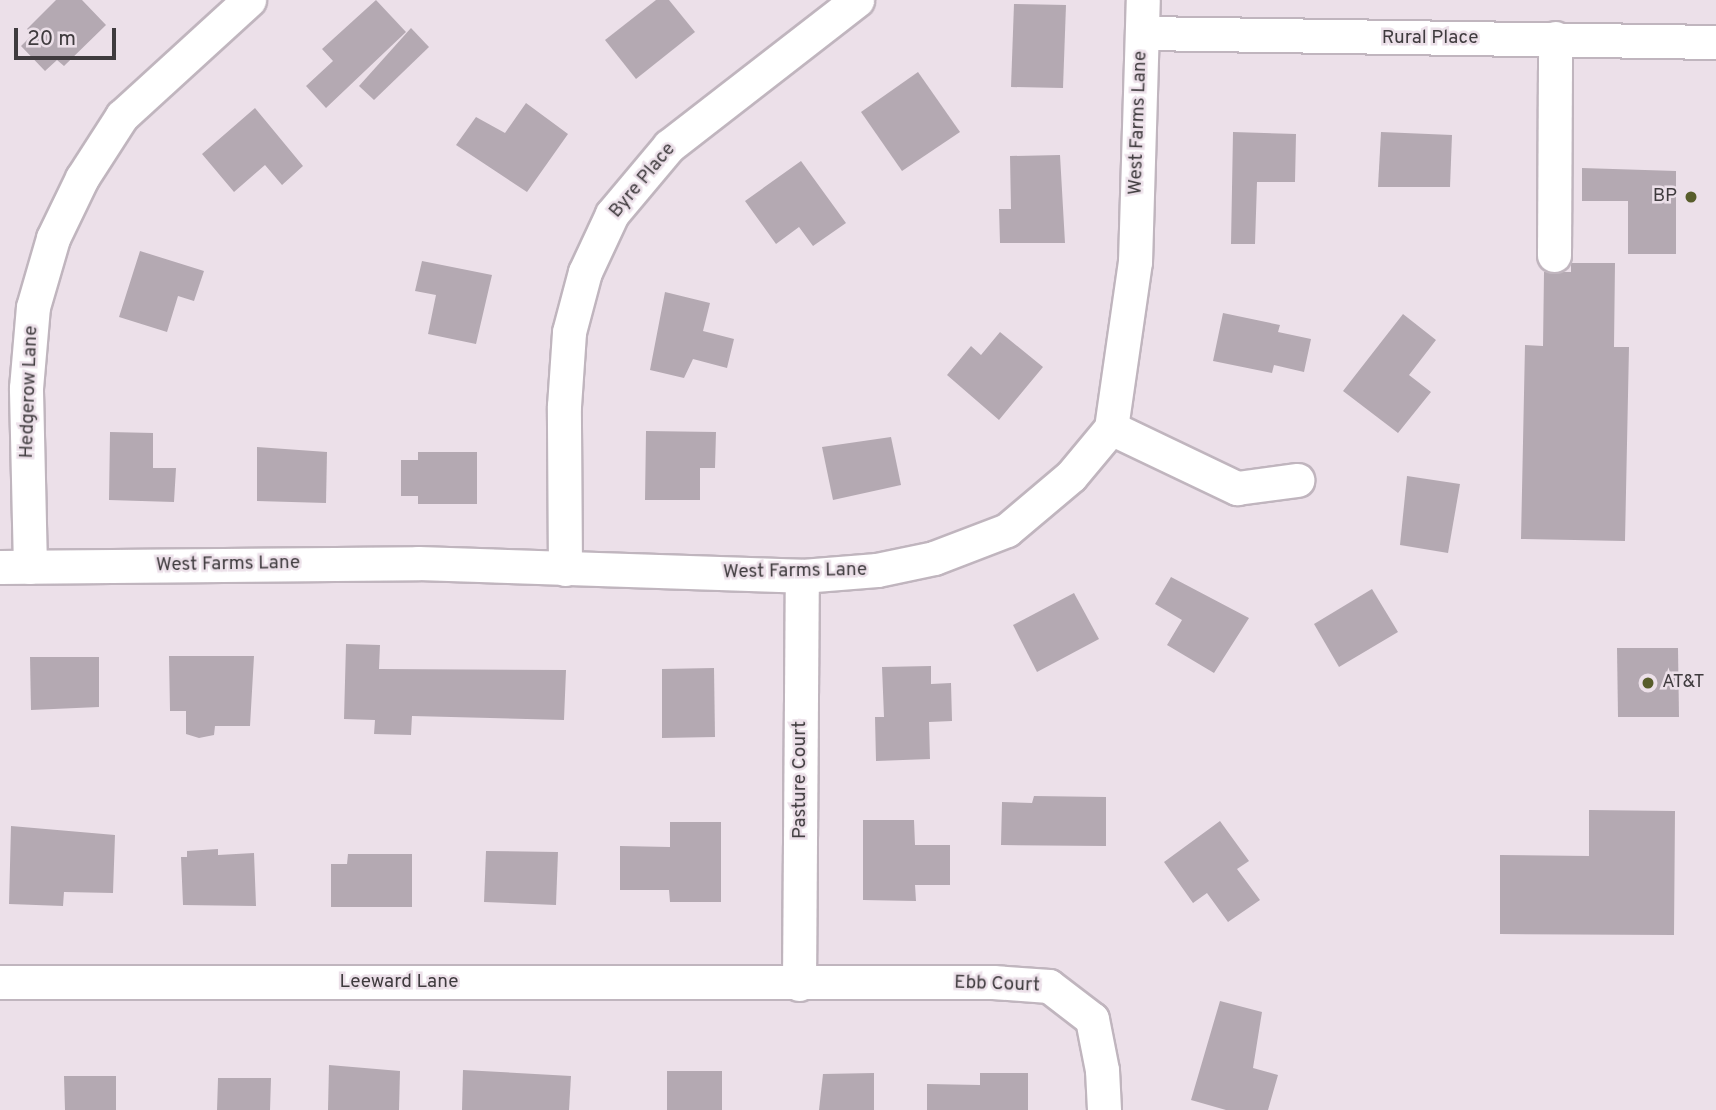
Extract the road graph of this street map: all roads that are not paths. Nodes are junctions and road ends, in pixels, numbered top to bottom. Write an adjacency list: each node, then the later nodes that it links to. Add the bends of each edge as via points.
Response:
1 (249, 0): 10 (street, Hedgerow Lane, via 122,116 82,178 53,238 33,307)
2 (857, 0): 11 (street, Byre Place, via 668,146 612,214 585,272 569,332 564,407)
3 (1143, 0): 4 (street, West Farms Lane)
4 (1143, 33): 5 (street, Rural Place); 8 (street, West Farms Lane, via 1135,262)
5 (1555, 38): 6 (street, Rural Place); 7 (street)
6 (1716, 41)
7 (1554, 255)
8 (1111, 428): 9 (street, via 1237,488); 12 (street, West Farms Lane, via 1071,476 1007,530 934,558 877,570)
9 (1297, 480)
10 (15, 567): 11 (street, West Farms Lane, via 418,563)
11 (565, 569): 12 (street, West Farms Lane)
12 (802, 576): 14 (street, Pasture Court)
13 (0, 982): 14 (street, Leeward Lane)
14 (799, 984): 15 (street, Ebb Court, via 993,982 1049,986 1092,1018)
15 (1104, 1110)

